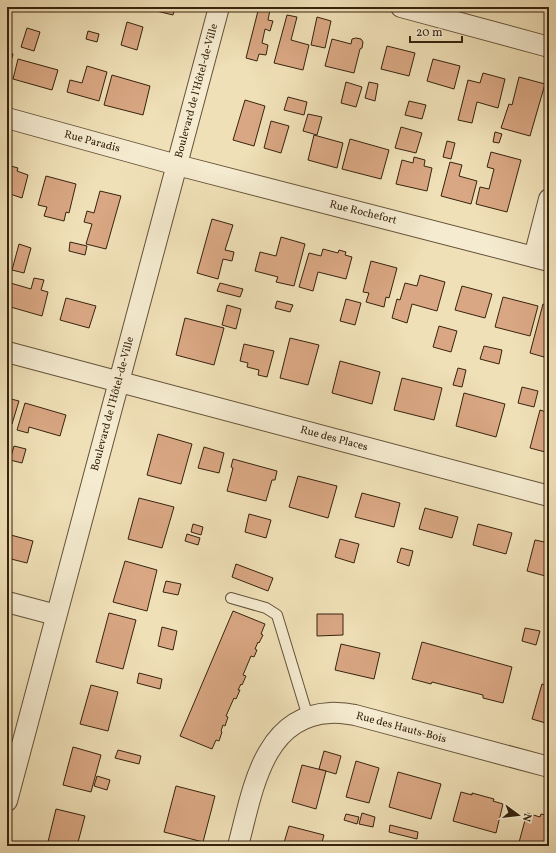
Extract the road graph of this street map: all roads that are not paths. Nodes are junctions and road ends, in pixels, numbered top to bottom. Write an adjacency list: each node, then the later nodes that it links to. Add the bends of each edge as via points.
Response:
1 (219, 7): 6 (street, Boulevard de l'Hôtel-de-Ville)
2 (401, 7): 3 (street)
3 (449, 13): 4 (street)
4 (549, 47)
5 (7, 118): 6 (street, Rue Paradis)
6 (177, 165): 8 (street, Rue Rochefort); 10 (street, Boulevard de l'Hôtel-de-Ville)
7 (549, 199): 8 (street)
8 (542, 259)
9 (7, 352): 10 (street)
10 (120, 382): 11 (street, Rue des Places); 14 (street, Boulevard de l'Hôtel-de-Ville)
11 (549, 496)
12 (231, 598): 15 (lane, via 266,608 277,615)
13 (7, 602): 14 (street)
14 (56, 615): 17 (street, Boulevard de l'Hôtel-de-Ville)
15 (308, 718): 16 (street, Rue des Hauts-Bois, via 330,713 355,715); 18 (street, Rue des Hauts-Bois, via 292,725 268,751 258,774)
16 (549, 767)
17 (7, 801)
18 (238, 846)

